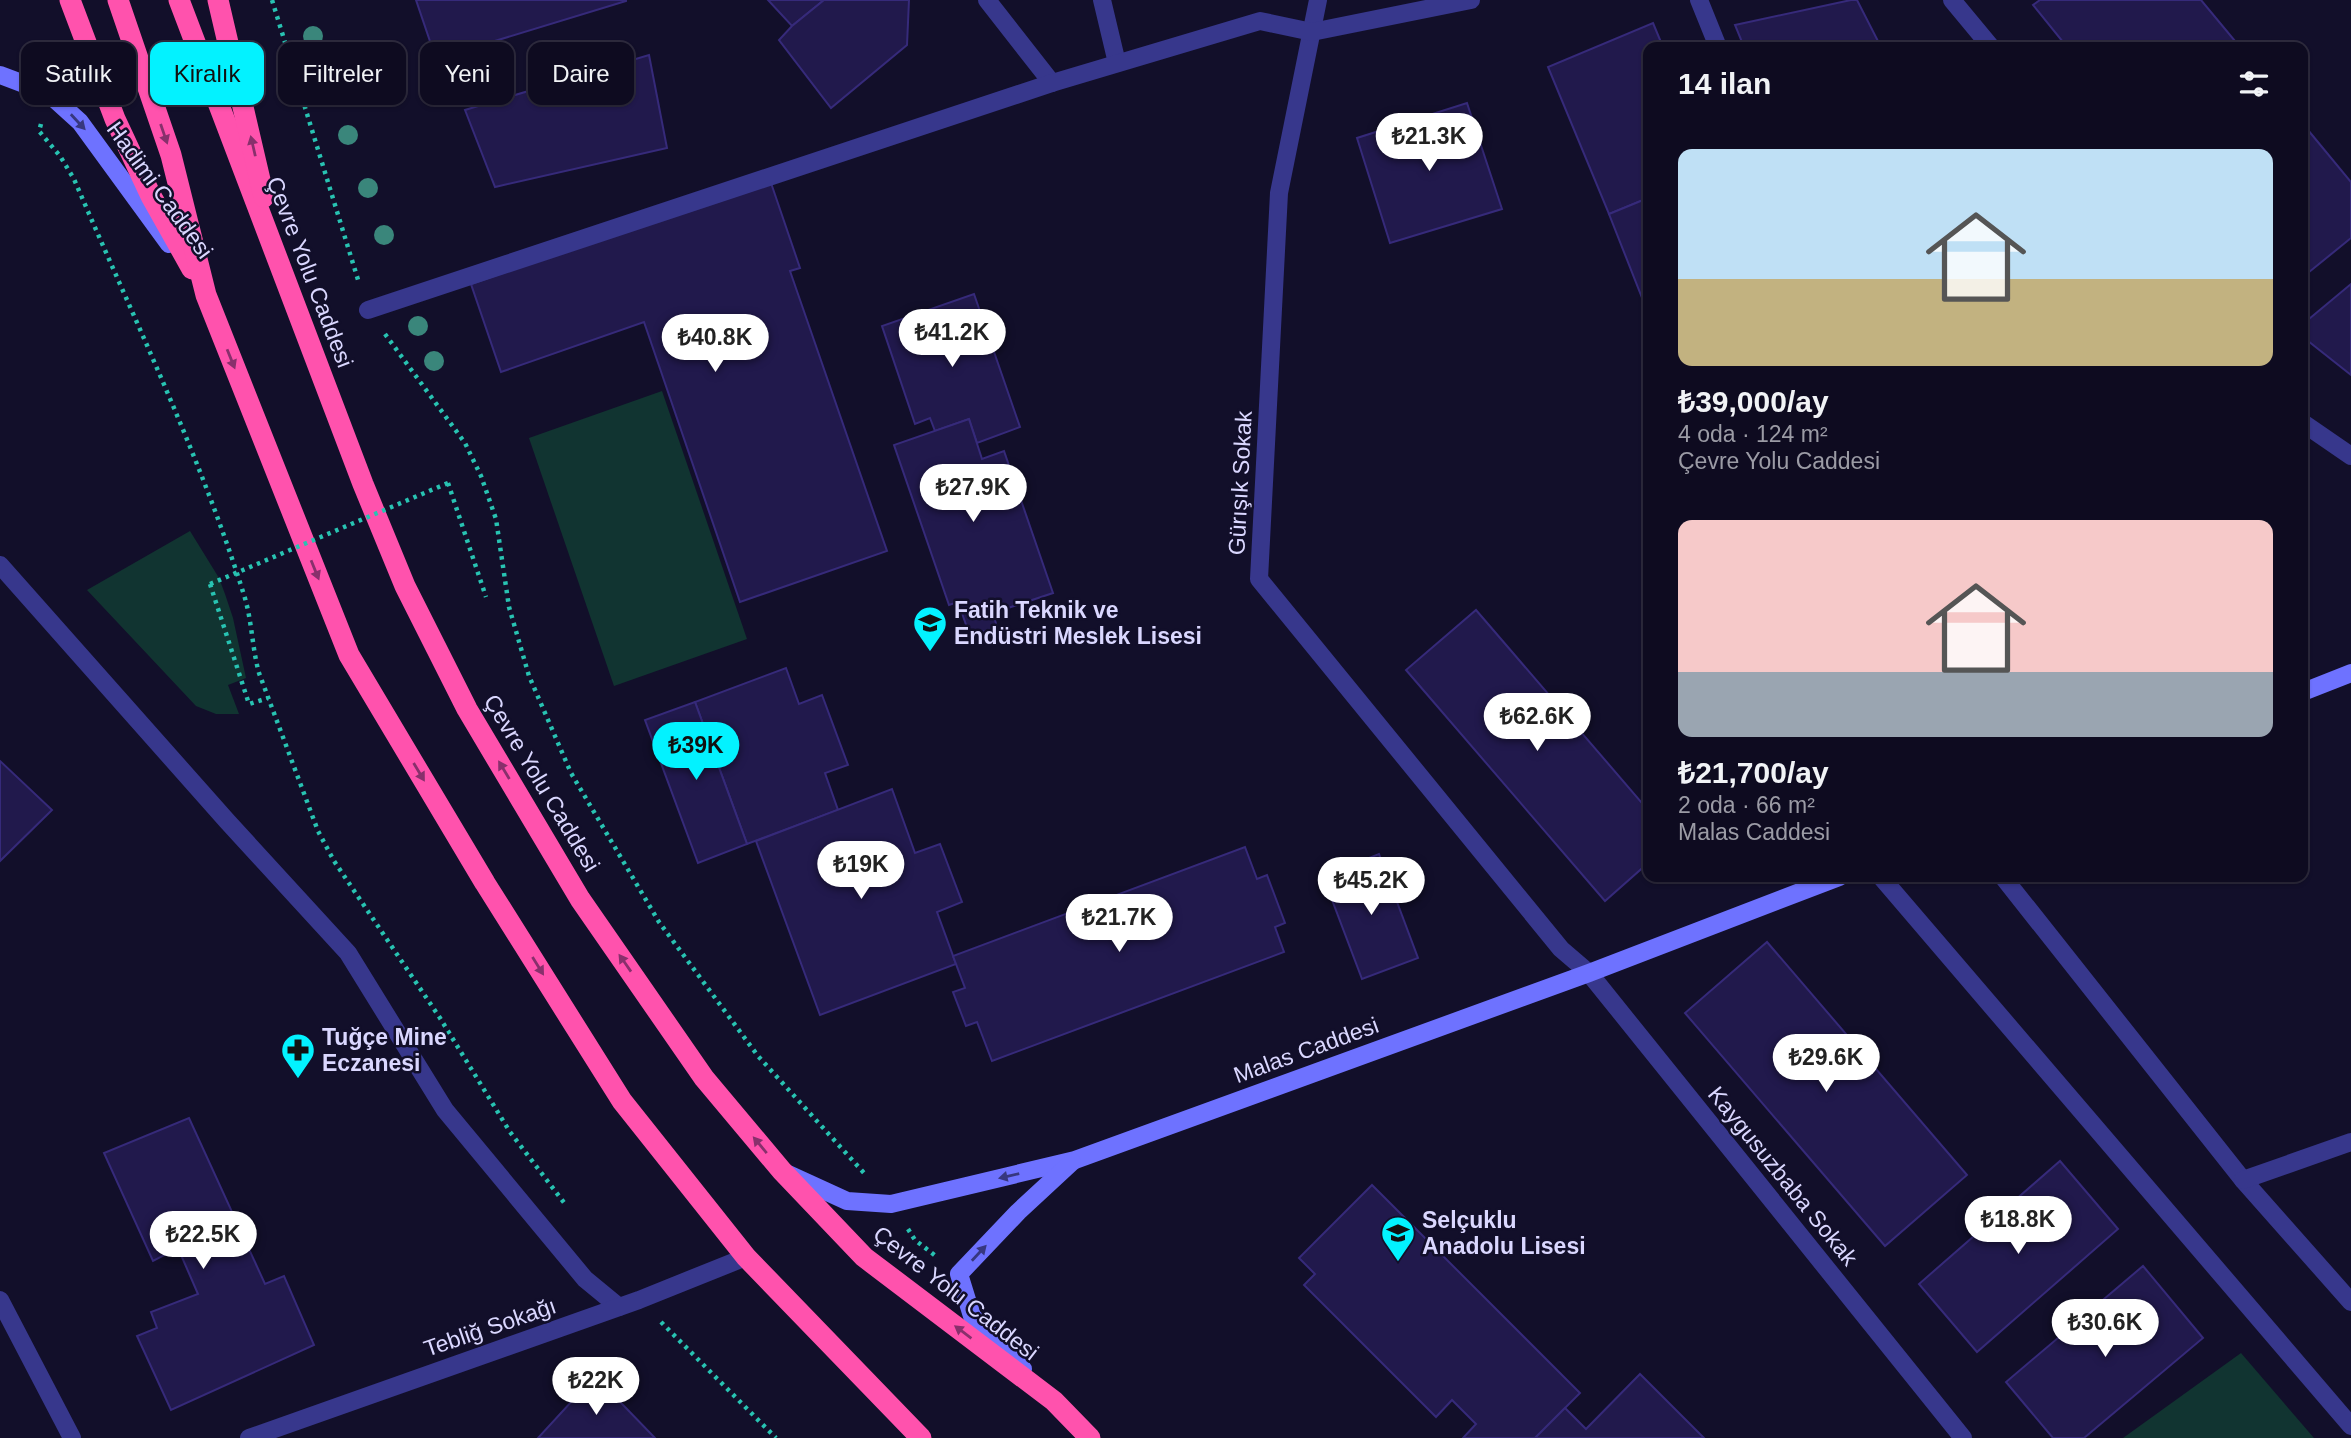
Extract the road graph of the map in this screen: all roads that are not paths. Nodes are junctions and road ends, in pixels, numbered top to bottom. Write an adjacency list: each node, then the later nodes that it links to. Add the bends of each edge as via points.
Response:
1 (70, 0): 18 (highway, via 120,130)
2 (118, 0): 18 (highway, one-way to 18, via 171,155)
3 (179, 0): 17 (highway, Çevre Yolu Caddesi)
4 (218, 0): 17 (highway, one-way to 4)
5 (987, 0): 16 (street)
6 (1102, 0): 14 (street)
7 (1318, 0): 11 (street, Gürışık Sokak)
8 (1471, 0): 11 (street)
9 (1699, 0): 12 (street)
10 (1952, 0): 13 (street)
11 (1312, 32): 14 (street, via 1260,21); 28 (street, Gürışık Sokak, via 1279,193 1259,579)
12 (1716, 42)
13 (1987, 42)
14 (1117, 63): 16 (street)
15 (0, 75): 18 (street, Hadimi Caddesi, one-way to 18, via 48,93 80,122)
16 (1052, 83): 19 (street)
17 (279, 261): 32 (highway, Çevre Yolu Caddesi, one-way to 17, via 704,1078 580,899 467,709 405,586)
18 (206, 295): 34 (highway, one-way to 34, via 349,655 622,1101)
19 (368, 310)
20 (2308, 426): 21 (street)
21 (2351, 456)
22 (0, 565): 37 (street, via 348,953 445,1110 585,1279)
23 (2351, 673): 24 (street)
24 (2308, 690)
25 (1826, 882): 29 (street, Malas Caddesi)
26 (1885, 882): 39 (street)
27 (2007, 882): 33 (street)
28 (1561, 949): 29 (street, Kaygusuzbaba Sokak)
29 (1589, 973): 31 (street, Malas Caddesi); 44 (street, Kaygusuzbaba Sokak)
30 (2351, 1142): 33 (street)
31 (1075, 1160): 32 (street, Malas Caddesi, one-way to 32, via 891,1203 847,1201); 38 (street, one-way to 31, via 972,1316 959,1274)
32 (782, 1171): 38 (highway, Çevre Yolu Caddesi, one-way to 32, via 864,1257)
33 (2243, 1180): 36 (street)
34 (746, 1257): 37 (street, Tebliğ Sokağı); 42 (highway)
35 (0, 1300): 40 (street)
36 (2351, 1302)
37 (620, 1307): 41 (street, Tebliğ Sokağı)
38 (1054, 1401): 43 (highway, Çevre Yolu Caddesi)
39 (2351, 1426)
40 (72, 1438)
41 (249, 1438)
42 (921, 1438)
43 (1090, 1438)
44 (1963, 1438)

